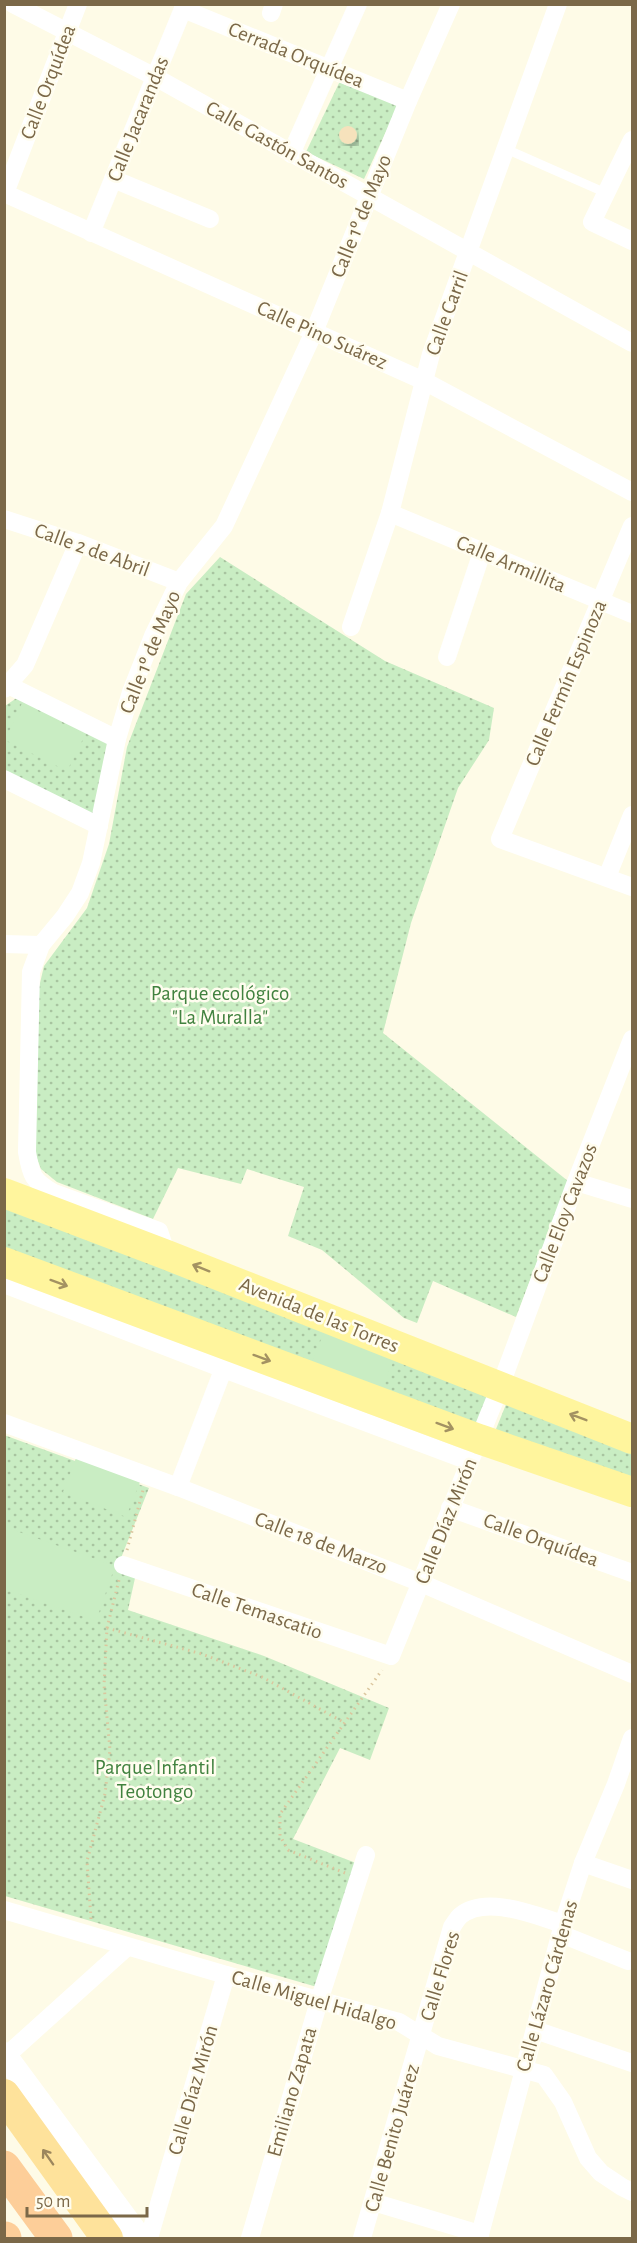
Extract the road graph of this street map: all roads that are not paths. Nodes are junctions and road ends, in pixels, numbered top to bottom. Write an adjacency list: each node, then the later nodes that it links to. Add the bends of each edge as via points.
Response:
1 (13, 4): 7 (street, Calle Gastón Santos)
2 (78, 4): 7 (street, Calle Orquídea)
3 (358, 4): 8 (street)
4 (451, 4): 10 (street, Calle 1º de Mayo)
5 (558, 4): 12 (street, Calle Carril)
6 (184, 7): 8 (street, Cerrada Orquídea); 9 (street, Calle Jacarandas)
7 (68, 32): 9 (street, Calle Gastón Santos); 15 (street, Calle Orquídea)
8 (328, 68): 10 (street, Cerrada Orquídea); 13 (street)
9 (155, 77): 13 (street, Calle Gastón Santos); 14 (street, Calle Jacarandas)
10 (408, 101): 17 (street, Calle 1º de Mayo)
11 (632, 140): 16 (street)
12 (506, 149): 16 (lane); 21 (street, Calle Carril)
13 (291, 154): 17 (street, Calle Gastón Santos)
14 (113, 179): 18 (street); 19 (street, Calle Jacarandas)
15 (5, 193): 19 (street, Calle Pino Suárez)
16 (606, 193): 20 (street, via 592,222)
17 (369, 197): 21 (street, Calle Gastón Santos); 22 (street, Calle 1º de Mayo)
18 (210, 219)
19 (91, 233): 22 (street, Calle Pino Suárez)
20 (633, 240)
21 (469, 253): 23 (street, Calle Gastón Santos); 24 (street, Calle Carril)
22 (314, 332): 24 (street, Calle Pino Suárez); 31 (street, Calle 1º de Mayo, via 224,526)
23 (633, 344)
24 (424, 381): 25 (street, Calle Pino Suárez); 26 (street, Calle Carril)
25 (633, 492)
26 (390, 513): 30 (street, Calle Armillita); 34 (street, Calle Carril)
27 (4, 519): 29 (street, Calle 2 de Abril)
28 (633, 526): 32 (street, Calle Fermín Espinoza)
29 (78, 543): 31 (street, Calle 2 de Abril); 36 (street, via 25,665)
30 (482, 552): 32 (street, Calle Armillita); 35 (street)
31 (179, 582): 37 (street, Calle 1º de Mayo, via 135,681)
32 (601, 602): 33 (street, Calle Armillita); 41 (street, Calle Fermín Espinoza, via 500,839)
33 (633, 614)
34 (351, 627)
35 (447, 657)
36 (6, 686): 37 (street)
37 (117, 739): 40 (street, Calle 1º de Mayo)
38 (4, 779): 40 (street)
39 (633, 815): 41 (street)
40 (99, 826): 44 (street, Calle 1º de Mayo, via 80,893)
41 (607, 877): 42 (street)
42 (633, 887)
43 (4, 944): 44 (street)
44 (41, 945): 49 (street, Calle 1º de Mayo, via 31,972 27,1152 31,1173 38,1184 54,1193 159,1231)
45 (633, 1039): 46 (street, Calle Eloy Cavazos)
46 (576, 1182): 48 (street); 53 (street, Calle Eloy Cavazos)
47 (4, 1193): 49 (main road, Avenida de las Torres)
48 (633, 1199)
49 (167, 1255): 53 (main road, Avenida de las Torres, one-way to 49)
50 (4, 1262): 52 (main road, one-way to 52)
51 (4, 1284): 52 (street)
52 (228, 1358): 56 (main road); 57 (street)
53 (500, 1387): 55 (main road, Avenida de las Torres, one-way to 53); 56 (street, Calle Díaz Mirón)
54 (4, 1423): 57 (street, Calle 18 de Marzo)
55 (633, 1439)
56 (474, 1450): 58 (main road); 59 (street, Calle Díaz Mirón)
57 (178, 1487): 62 (street, Calle 18 de Marzo)
58 (633, 1492)
59 (450, 1508): 61 (street, Calle Orquídea); 62 (street, Calle Díaz Mirón)
60 (123, 1565): 63 (street, Calle Temascatio)
61 (633, 1573)
62 (421, 1583): 63 (street, Calle Díaz Mirón); 64 (street, Calle 18 de Marzo)
63 (391, 1656)
64 (633, 1674)
65 (633, 1738): 66 (street, Calle Lázaro Cárdenas)
66 (624, 1786): 68 (street, Calle Lázaro Cárdenas)
67 (366, 1855): 75 (street, Emiliano Zapata)
68 (583, 1863): 69 (street); 71 (street, Calle Lázaro Cárdenas)
69 (633, 1880)
70 (4, 1910): 72 (street, Calle Miguel Hidalgo)
71 (562, 1929): 73 (street, Calle Flores); 76 (street, Calle Lázaro Cárdenas); 77 (street, Calle Flores, via 503,1907 480,1907 461,1916 452,1927)
72 (127, 1947): 74 (street, Calle Miguel Hidalgo); 78 (street)
73 (628, 1961)
74 (226, 1976): 75 (street, Calle Miguel Hidalgo); 89 (street, Calle Díaz Mirón)
75 (319, 2001): 77 (street, Calle Miguel Hidalgo, via 399,2022); 90 (street, Emiliano Zapata)
76 (535, 2030): 79 (street); 80 (street, Calle Lázaro Cárdenas)
77 (422, 2037): 80 (street, Calle Miguel Hidalgo, via 438,2046); 84 (street, Calle Benito Juárez)
78 (5, 2055): 88 (street)
79 (633, 2063)
80 (523, 2070): 83 (street, Calle Miguel Hidalgo, via 544,2075 563,2102 588,2158 601,2173); 85 (street, Calle Lázaro Cárdenas)
81 (4, 2095): 87 (highway, one-way to 81)
82 (4, 2167): 86 (highway)
83 (633, 2192)
84 (373, 2202): 85 (street); 91 (street, Calle Benito Juárez)
85 (479, 2236)
86 (56, 2238)
87 (107, 2238)
88 (140, 2238)
89 (150, 2238)
90 (250, 2238)
91 (362, 2238)

